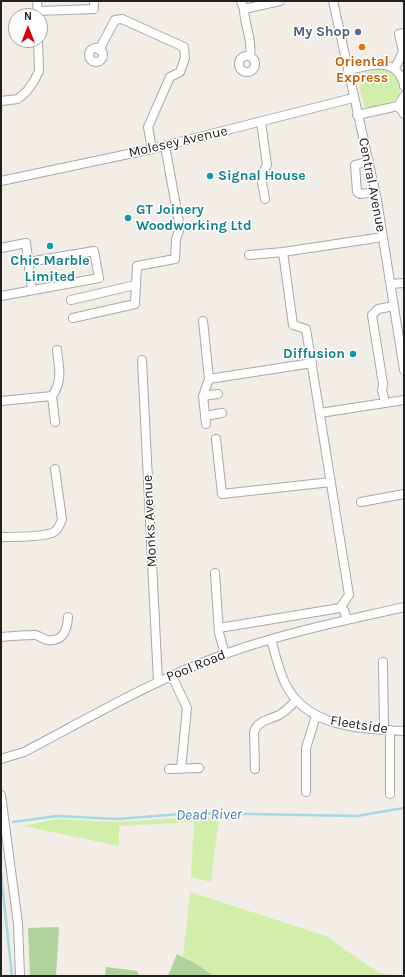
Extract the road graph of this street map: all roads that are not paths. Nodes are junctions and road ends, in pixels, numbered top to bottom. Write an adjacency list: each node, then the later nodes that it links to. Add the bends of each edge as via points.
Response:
1 (94, 1): 5 (street, via 94,9)
2 (280, 1): 4 (street)
3 (333, 1): 11 (street, Central Avenue)
4 (242, 5): 9 (street)
5 (48, 13)
6 (404, 33): 10 (street, via 399,34 403,52)
7 (38, 48): 16 (street, via 39,71 34,81 18,99)
8 (99, 50): 22 (street, via 115,20 122,19 184,47 186,58 180,72 170,77 148,127)
9 (250, 55)
10 (395, 68): 11 (street, via 383,64); 12 (street)
11 (348, 70): 15 (street, Central Avenue)
12 (404, 82): 13 (street)
13 (404, 86)
14 (404, 96): 17 (street)
15 (354, 98): 19 (street, Central Avenue); 20 (street, Molesey Avenue)
16 (1, 102)
17 (398, 106): 18 (street); 19 (street)
18 (404, 114)
19 (357, 115): 23 (street, Central Avenue)
20 (261, 122): 21 (street, Molesey Avenue); 26 (street, via 267,166 261,176)
21 (165, 146): 22 (street, Molesey Avenue); 34 (street, via 180,228 176,239 175,259 137,266)
22 (152, 149): 24 (street, Molesey Avenue)
23 (369, 161): 25 (street, Central Avenue); 25 (street, via 355,165 357,192)
24 (1, 181)
25 (375, 192): 27 (street, Central Avenue)
26 (265, 199)
27 (383, 236): 29 (street); 33 (street, Central Avenue)
28 (1, 248): 31 (street, via 26,243)
29 (283, 252): 30 (street); 43 (street, via 293,324 306,329)
30 (249, 255)
31 (28, 262): 35 (street); 35 (street, via 94,251 99,278)
32 (404, 283): 33 (street)
33 (391, 284): 38 (street, Central Avenue)
34 (135, 285): 37 (street); 39 (street, via 135,304)
35 (32, 290): 36 (street)
36 (1, 296)
37 (71, 300)
38 (394, 306): 44 (street, Central Avenue); 51 (street, via 378,309 372,315)
39 (73, 318)
40 (203, 321): 45 (street)
41 (57, 350): 47 (street, via 60,378)
42 (142, 360): 72 (street, Monks Avenue)
43 (312, 363): 45 (street); 53 (street)
44 (404, 370)
45 (209, 379): 48 (street)
46 (218, 394): 48 (street)
47 (52, 396): 50 (street); 54 (street)
48 (203, 396): 52 (street, via 206,420)
49 (404, 400): 51 (street)
50 (1, 401)
51 (385, 402): 53 (street)
52 (222, 413)
53 (320, 413): 57 (street)
54 (55, 422)
55 (216, 439): 57 (street, via 222,494)
56 (55, 468): 60 (street, via 62,519 60,526 47,534)
57 (331, 482): 62 (street, via 349,595)
58 (404, 494): 59 (street)
59 (361, 502)
60 (1, 537)
61 (215, 572): 66 (street)
62 (340, 608): 65 (street, via 344,610); 66 (street)
63 (404, 608): 65 (street, Pool Road)
64 (68, 617): 67 (street, via 65,633 55,640 45,640 37,635)
65 (347, 620): 68 (street, Pool Road)
66 (218, 628): 69 (street)
67 (1, 637)
68 (271, 639): 69 (street, Pool Road); 73 (street, Fleetside, via 285,684)
69 (225, 654): 71 (street, Pool Road)
70 (384, 662): 75 (street)
71 (172, 676): 72 (street, Pool Road); 80 (street, via 187,708)
72 (158, 682): 77 (street, Pool Road, via 24,752)
73 (296, 700): 74 (street, Fleetside); 79 (street, via 286,711 256,726)
74 (316, 716): 75 (street, Fleetside, via 330,722 359,728); 82 (street, via 306,748)
75 (387, 730): 76 (street, Fleetside); 83 (street)
76 (404, 731)
77 (1, 759)
78 (199, 768): 80 (street)
79 (255, 768)
80 (181, 769): 81 (street)
81 (170, 770)
82 (306, 792)
83 (390, 794)
84 (1, 795): 85 (street, via 18,924)
85 (20, 976)

